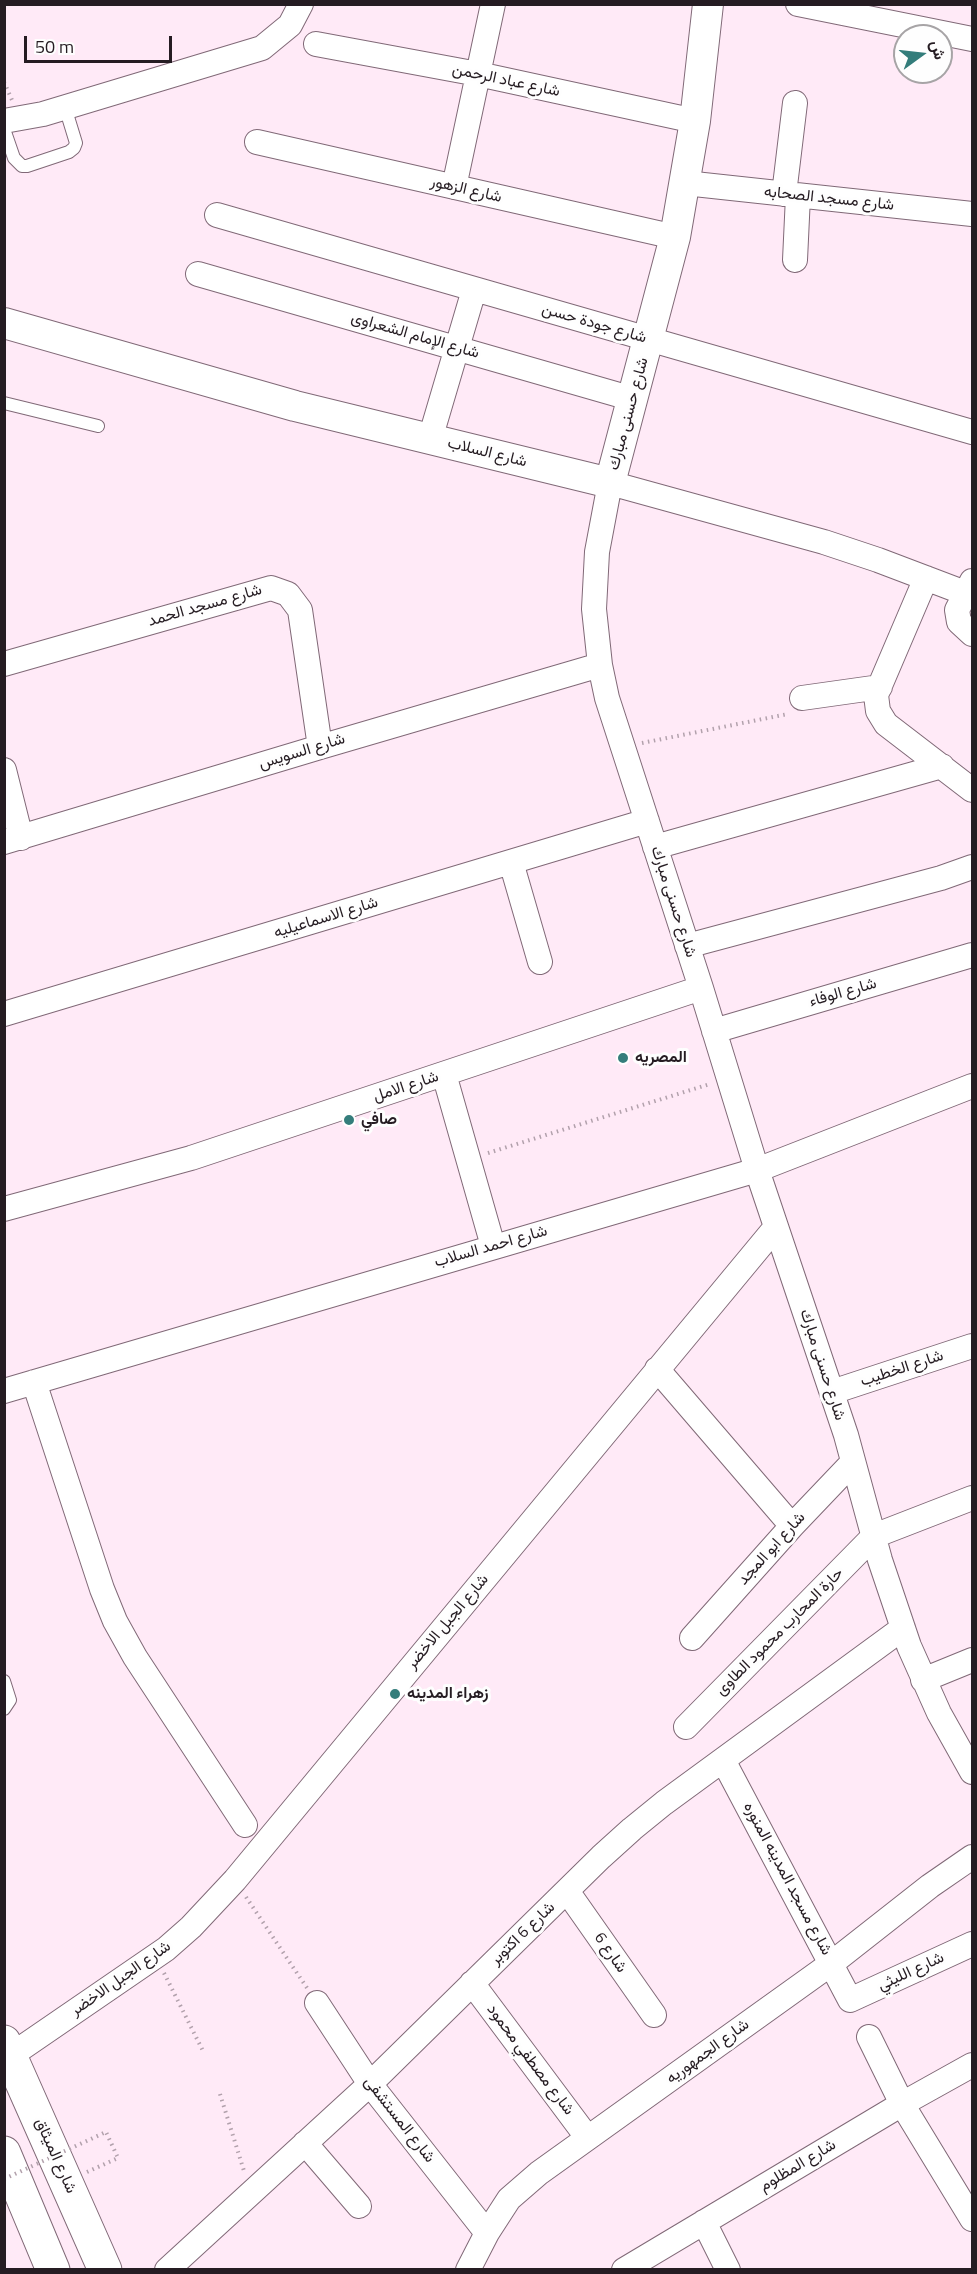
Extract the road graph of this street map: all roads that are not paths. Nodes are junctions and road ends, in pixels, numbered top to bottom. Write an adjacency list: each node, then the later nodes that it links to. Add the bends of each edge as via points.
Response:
1 (301, 4): 9 (street, via 290,25 262,48)
2 (493, 4): 7 (street)
3 (708, 4): 11 (street, شارع حسنى مبارك)
4 (798, 4): 5 (street)
5 (972, 39)
6 (316, 44): 7 (street, شارع عباد الرحمن)
7 (478, 74): 11 (street, شارع عباد الرحمن); 15 (street)
8 (795, 103): 16 (street)
9 (65, 107): 10 (street); 12 (lane, via 76,143 69,152 22,166 14,158)
10 (4, 121)
11 (695, 121): 14 (street, شارع حسنى مبارك)
12 (4, 129)
13 (257, 142): 15 (street, شارع الزهور)
14 (685, 183): 16 (street, شارع مسجد الصحابه); 19 (street, شارع حسنى مبارك)
15 (454, 187): 19 (street, شارع الزهور)
16 (791, 195): 17 (street, شارع مسجد الصحابه); 20 (street)
17 (972, 214)
18 (217, 215): 22 (street, شارع جودة حسن)
19 (675, 237): 24 (street, شارع حسنى مبارك)
20 (795, 260)
21 (198, 274): 25 (street, شارع الإمام الشعراوى)
22 (474, 290): 24 (street, شارع جودة حسن); 25 (street)
23 (4, 323): 30 (street, شارع السلاب, via 295,406)
24 (649, 340): 26 (street, شارع حسنى مبارك); 29 (street, شارع جودة حسن)
25 (457, 348): 26 (street, شارع الإمام الشعراوى); 30 (street)
26 (633, 399): 31 (street, شارع حسنى مبارك)
27 (4, 403): 28 (lane)
28 (98, 426)
29 (972, 432)
30 (430, 439): 31 (street, شارع السلاب)
31 (610, 483): 32 (street, شارع السلاب, via 824,543); 36 (street, شارع حسنى مبارك, via 597,552 594,609)
32 (926, 578): 33 (street, شارع السلاب); 37 (street)
33 (969, 587): 34 (street, via 957,610 959,622)
34 (972, 634)
35 (4, 664): 39 (street, شارع مسجد الحمد, via 271,588 288,594 300,610)
36 (600, 665): 39 (street, شارع السويس); 43 (street, شارع حسنى مبارك)
37 (880, 687): 38 (street); 40 (street, via 876,695 878,711 886,724)
38 (802, 698)
39 (320, 747): 44 (street, شارع السويس)
40 (942, 766): 42 (street); 45 (street)
41 (4, 770): 44 (street)
42 (972, 790)
43 (647, 821): 45 (street, شارع حسنى مبارك); 46 (street, شارع الاسماعيليه)
44 (13, 840)
45 (655, 847): 48 (street, شارع حسنى مبارك)
46 (511, 862): 50 (street); 52 (street, شارع الاسماعيليه)
47 (972, 867): 48 (street)
48 (687, 946): 51 (street, شارع حسنى مبارك)
49 (972, 955): 53 (street, شارع الوفاء)
50 (540, 962)
51 (701, 988): 53 (street, شارع حسنى مبارك); 54 (street, شارع الامل)
52 (4, 1014)
53 (714, 1031): 56 (street, شارع حسنى مبارك)
54 (444, 1074): 57 (street, شارع الامل, via 191,1158); 59 (street)
55 (972, 1086): 56 (street, شارع احمد السلاب)
56 (756, 1170): 58 (street, شارع حسنى مبارك); 59 (street, شارع احمد السلاب)
57 (4, 1209)
58 (776, 1227): 61 (street, شارع الجبل الاخضر); 64 (street, شارع حسنى مبارك)
59 (492, 1246): 62 (street, شارع احمد السلاب)
60 (972, 1346): 64 (street, شارع الخطيب)
61 (657, 1369): 67 (street); 88 (street, شارع الجبل الاخضر, via 235,1880 191,1927 156,1957)
62 (34, 1382): 63 (street, شارع احمد السلاب); 78 (street, via 115,1621)
63 (4, 1391)
64 (832, 1392): 65 (street, شارع حسنى مبارك)
65 (853, 1462): 67 (street, شارع ابو المجد); 68 (street, شارع حسنى مبارك)
66 (972, 1498): 68 (street)
67 (792, 1526): 70 (street, شارع ابو المجد)
68 (874, 1536): 69 (street, شارع حسنى مبارك); 75 (street, حارة المحارب محمود الطاوى)
69 (903, 1628): 72 (street, شارع حسنى مبارك); 76 (street, شارع 6 اكتوبر)
70 (692, 1638)
71 (972, 1660): 72 (street)
72 (923, 1680): 77 (street, شارع حسنى مبارك)
73 (4, 1681): 74 (lane, via 10,1700)
74 (4, 1709)
75 (686, 1727)
76 (723, 1760): 80 (street, شارع 6 اكتوبر, via 632,1829); 82 (street, شارع مسجد المدينه المنوره)
77 (972, 1772)
78 (245, 1825)
79 (972, 1857): 82 (street, شارع الجمهوريه)
80 (567, 1891): 83 (street, شارع 6 اكتوبر); 86 (street, شارع 6)
81 (972, 1944): 84 (street, شارع الليثي)
82 (832, 1963): 84 (street, شارع مسجد المدينه المنوره); 92 (street, شارع الجمهوريه)
83 (472, 1983): 90 (street, شارع 6 اكتوبر); 92 (street, شارع مصطفي محمود)
84 (850, 2000)
85 (317, 2003): 90 (street, شارع المستشفى)
86 (654, 2015)
87 (869, 2037): 91 (street)
88 (7, 2049): 101 (main road, شارع الميثاق)
89 (972, 2065): 91 (street, شارع المظلوم)
90 (370, 2084): 93 (street, شارع 6 اكتوبر); 99 (street, شارع المستشفى)
91 (902, 2104): 97 (street); 98 (street, شارع المظلوم)
92 (587, 2138): 99 (street, شارع الجمهوريه, via 509,2199)
93 (305, 2144): 96 (street); 102 (street, شارع 6 اكتوبر)
94 (4, 2152): 95 (main road)
95 (10, 2190): 100 (main road)
96 (359, 2206)
97 (972, 2219)
98 (704, 2222): 104 (street, شارع المظلوم); 105 (street)
99 (487, 2233): 103 (street, شارع الجمهوريه)
100 (53, 2270)
101 (105, 2270)
102 (167, 2270)
103 (468, 2270)
104 (624, 2270)
105 (728, 2270)

